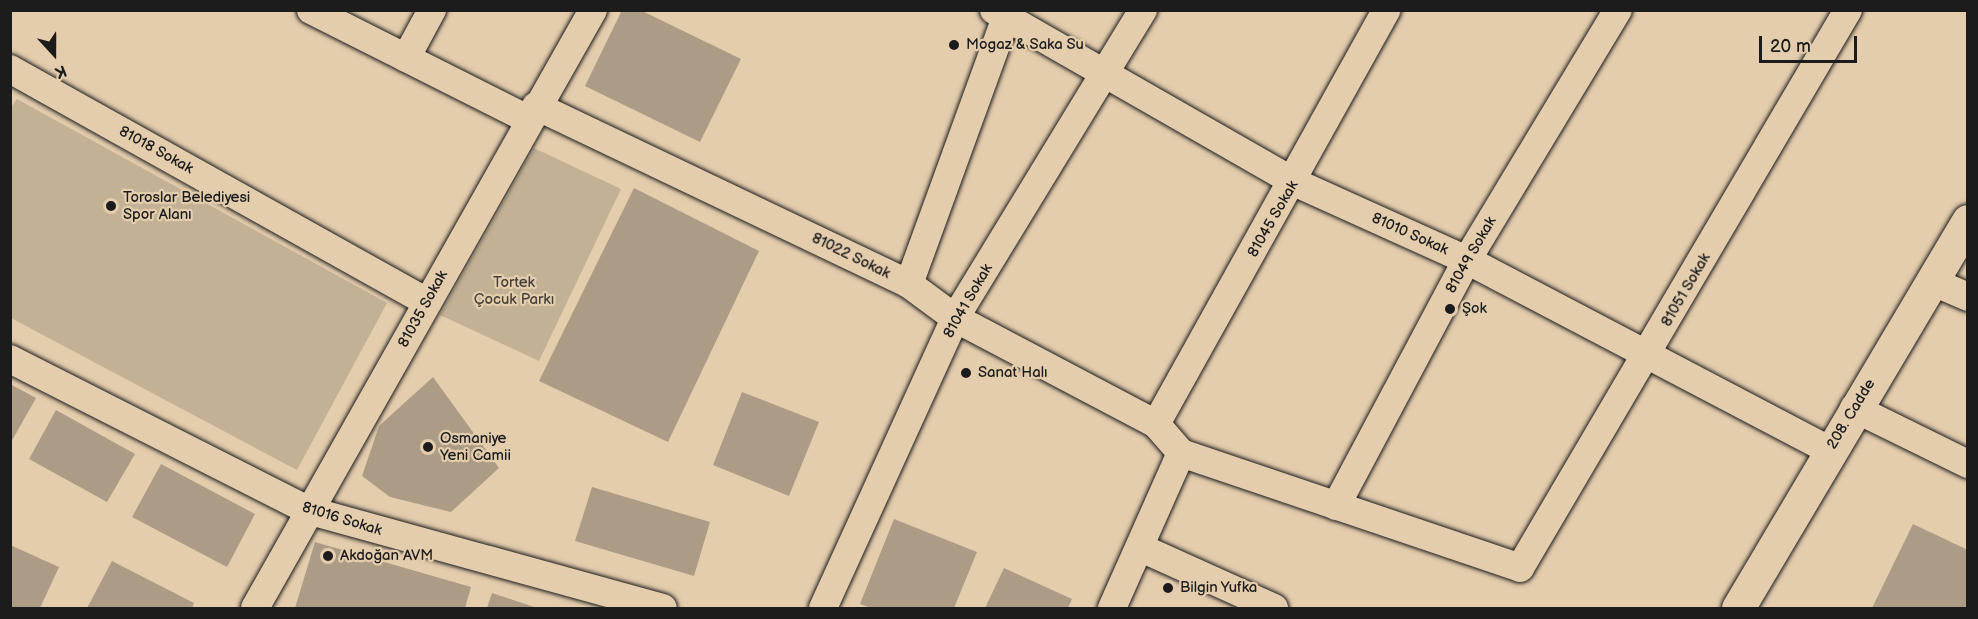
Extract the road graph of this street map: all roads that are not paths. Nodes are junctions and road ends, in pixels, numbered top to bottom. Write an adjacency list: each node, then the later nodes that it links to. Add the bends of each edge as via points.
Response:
1 (311, 10): 9 (street, 81022 Sokak)
2 (432, 10): 9 (street)
3 (593, 10): 12 (street, 81035 Sokak)
4 (1143, 10): 11 (street, 81041 Sokak)
5 (1386, 10): 13 (street, 81045 Sokak)
6 (1618, 10): 15 (street, 81049 Sokak)
7 (1848, 10): 21 (street, 81051 Sokak)
8 (1000, 14): 11 (street, 81010 Sokak); 17 (street)
9 (406, 58): 12 (street, 81022 Sokak)
10 (10, 69): 19 (street, 81018 Sokak)
11 (1109, 72): 13 (street, 81010 Sokak); 20 (street, 81041 Sokak)
12 (532, 113): 17 (street, 81022 Sokak); 19 (street, 81035 Sokak)
13 (1294, 182): 15 (street, 81010 Sokak); 24 (street, 81045 Sokak)
14 (1968, 221): 16 (street, 208. Cadde)
15 (1467, 260): 21 (street, 81010 Sokak); 28 (street, 81049 Sokak)
16 (1931, 281): 18 (street); 23 (street, 208. Cadde)
17 (909, 284): 20 (street, 81022 Sokak)
18 (1968, 297)
19 (427, 302): 29 (street, 81035 Sokak)
20 (955, 318): 24 (street, 81022 Sokak); 33 (street, 81041 Sokak)
21 (1647, 356): 25 (street, 81010 Sokak); 28 (street, 81051 Sokak, via 1520,568)
22 (10, 359): 29 (street, 81016 Sokak)
23 (1854, 408): 25 (street, 208. Cadde); 27 (street)
24 (1156, 424): 26 (street)
25 (1829, 450): 36 (street, 208. Cadde)
26 (1181, 453): 28 (street); 30 (street)
27 (1968, 464)
28 (1336, 506)
29 (307, 510): 31 (street, 81035 Sokak); 32 (street, 81016 Sokak)
30 (1141, 548): 34 (street); 35 (street)
31 (255, 609)
32 (663, 609)
33 (823, 609)
34 (1112, 609)
35 (1274, 609)
36 (1738, 609)

